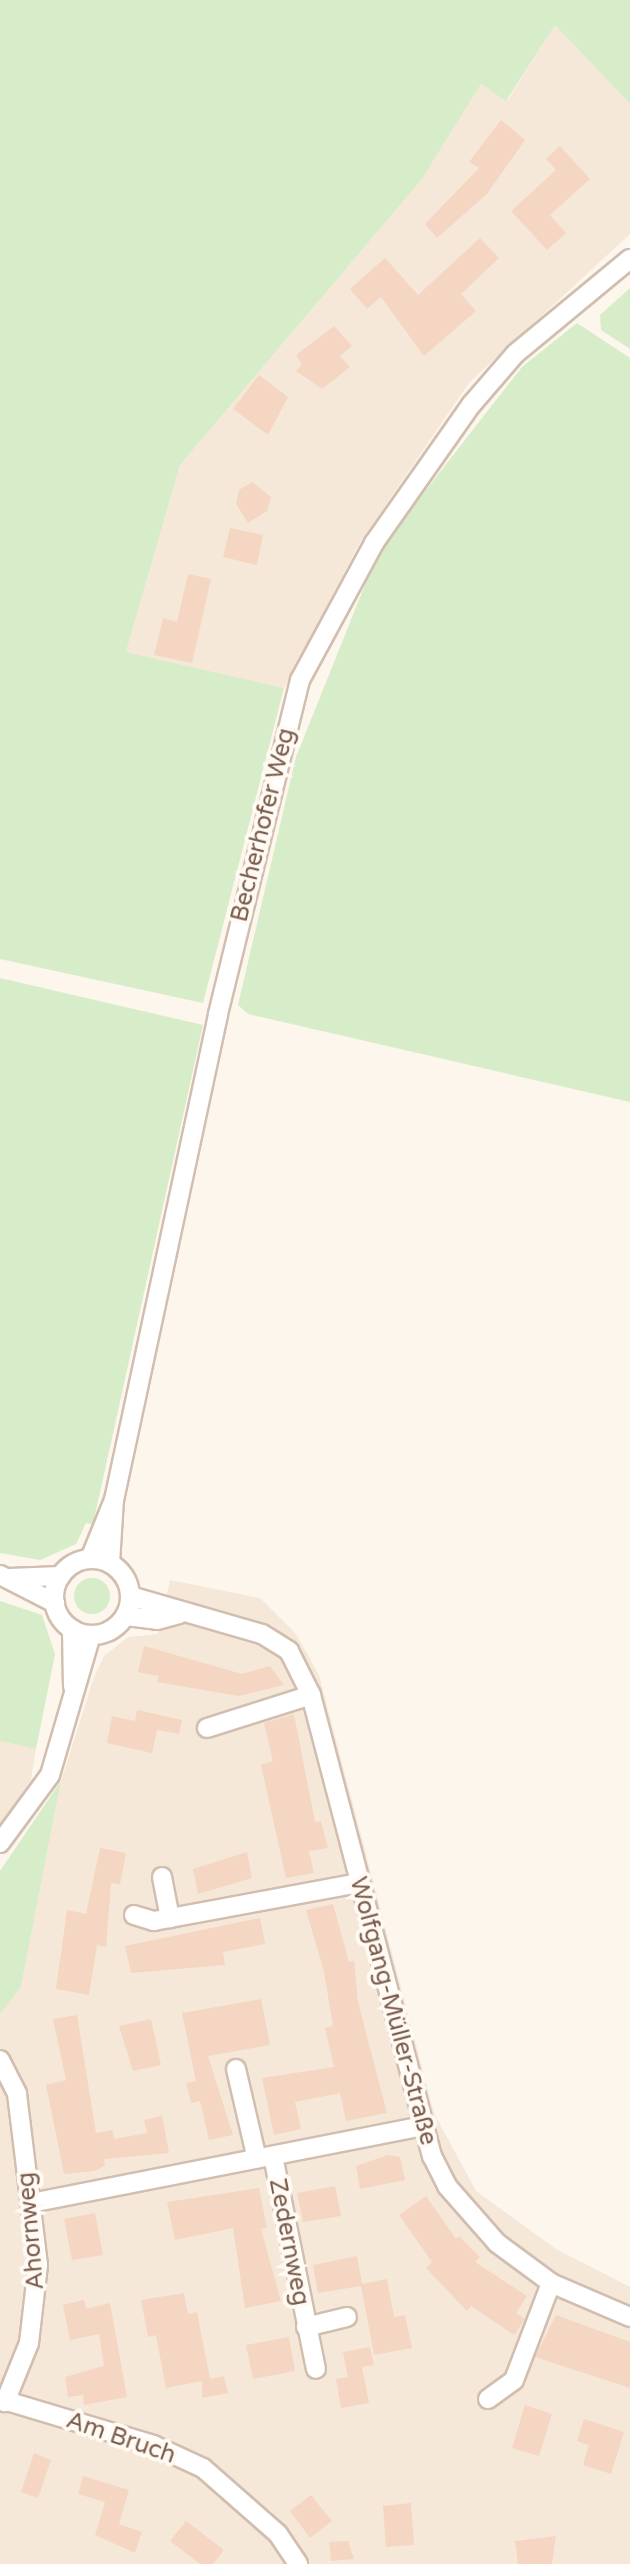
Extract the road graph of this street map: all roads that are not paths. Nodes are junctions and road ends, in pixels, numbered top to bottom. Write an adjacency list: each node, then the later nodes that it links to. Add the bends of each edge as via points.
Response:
1 (630, 259): 2 (street, Becherhofer Weg, via 515,354 471,405 374,543 300,680 218,1014)
2 (114, 1500): 3 (street, Becherhofer Weg); 4 (street, Becherhofer Weg)
3 (90, 1559): 4 (street); 5 (street)
4 (110, 1563): 7 (street, via 125,1577)
5 (61, 1576): 6 (street); 8 (street)
6 (4, 1577): 8 (street)
7 (130, 1596): 9 (street, Wolfgang-Müller-Straße, via 161,1601); 10 (street)
8 (55, 1603): 11 (street)
9 (179, 1614): 10 (street, Wolfgang-Müller-Straße, via 157,1620); 14 (street, Wolfgang-Müller-Straße, via 262,1634 289,1651)
10 (126, 1616): 12 (street, via 111,1630)
11 (72, 1629): 12 (street); 13 (street)
12 (91, 1635): 13 (street)
13 (73, 1686): 16 (street, via 50,1775)
14 (311, 1695): 15 (street, via 240,1713); 18 (street, Wolfgang-Müller-Straße)
15 (207, 1728)
16 (0, 1843)
17 (162, 1877): 20 (street)
18 (360, 1883): 20 (street); 23 (street, Wolfgang-Müller-Straße)
19 (134, 1915): 20 (street)
20 (170, 1918)
21 (0, 2060): 25 (street, Ahornweg, via 17,2094)
22 (236, 2069): 24 (street, Zedernweg)
23 (422, 2126): 24 (street); 26 (street, Wolfgang-Müller-Straße, via 447,2186 481,2228)
24 (265, 2158): 25 (street); 29 (street, Zedernweg)
25 (31, 2203): 32 (street, Ahornweg, via 38,2297 29,2343)
26 (551, 2283): 28 (street, Wolfgang-Müller-Straße); 31 (street, via 514,2380)
27 (347, 2317): 29 (street, Zedernweg)
28 (630, 2317)
29 (306, 2327): 30 (street, Zedernweg)
30 (316, 2369)
31 (488, 2399)
32 (3, 2400): 33 (street, Am Bruch, via 153,2445 203,2468 278,2534)
33 (298, 2564)

